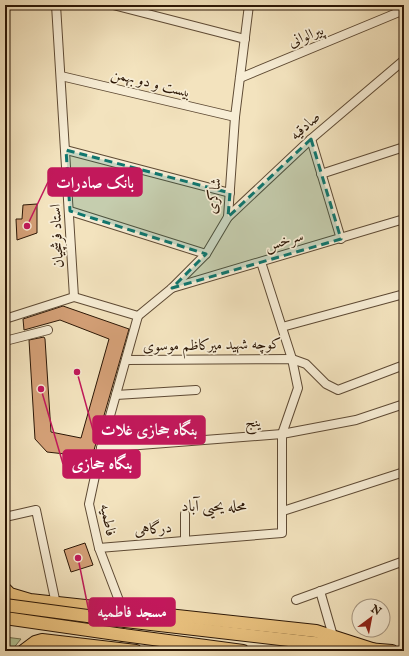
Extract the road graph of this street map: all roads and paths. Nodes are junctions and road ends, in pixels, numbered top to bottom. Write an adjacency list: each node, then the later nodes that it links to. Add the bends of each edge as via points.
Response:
1 (56, 5): 7 (street, استاد فرشچیان)
2 (113, 5): 5 (street)
3 (249, 5): 5 (street, شاکری)
4 (404, 10): 8 (street, پیرالوانی)
5 (245, 39): 8 (street, شاکری)
6 (404, 60): 10 (street, صادقیه)
7 (61, 76): 9 (street, بیست و دو بهمن); 12 (street, استاد فرشچیان)
8 (240, 78): 9 (street, شاکری)
9 (235, 118): 14 (street, شاکری)
10 (311, 139): 13 (street); 16 (street, صادقیه)
11 (404, 147): 13 (street)
12 (66, 150): 14 (street); 15 (street, استاد فرشچیان)
13 (321, 174): 18 (street)
14 (230, 193): 16 (street, شاکری)
15 (70, 211): 19 (street); 23 (street, استاد فرشچیان)
16 (228, 217): 19 (street, شاکری)
17 (404, 219): 18 (street, سرخس)
18 (341, 239): 20 (street, سرخس)
19 (206, 254): 21 (street, شاکری)
20 (261, 262): 21 (street, سرخس); 26 (street)
21 (172, 288): 24 (street, شاکری)
22 (404, 294): 26 (street)
23 (74, 297): 24 (street); 25 (street)
24 (138, 316): 30 (street, فاطمیه)
25 (5, 319)
26 (282, 326): 29 (street)
27 (48, 330): 28 (street)
28 (5, 341)
29 (292, 359): 30 (street, کوچه شهید میرکاظم موسوی); 31 (street, کوچه شهید میرکاظم موسوی, via 306,364 326,384 338,390); 35 (street, via 298,388)
30 (126, 360): 33 (street, فاطمیه)
31 (404, 365)
32 (196, 390): 33 (street)
33 (116, 395): 36 (street, فاطمیه)
34 (404, 404): 35 (street, ینج, via 356,420)
35 (282, 434): 36 (street, ینج); 38 (street)
36 (101, 448): 42 (street, فاطمیه, via 89,504)
37 (404, 472): 38 (street)
38 (283, 511): 41 (street, درگاهی, via 282,533)
39 (185, 514): 41 (street)
40 (5, 517): 47 (street, via 36,510)
41 (184, 541): 42 (street, درگاهی)
42 (99, 548): 49 (street, فاطمیه)
43 (404, 561): 45 (street)
44 (5, 590): 47 (main road, via 30,600)
45 (320, 592): 46 (street); 51 (street)
46 (296, 600)
47 (56, 604): 49 (main road)
48 (5, 605): 49 (main road, bridge, via 34,610)
49 (124, 616): 51 (main road, via 316,631); 54 (main road, via 119,622); 55 (main road)
50 (5, 618): 59 (main road, bridge)
51 (333, 636): 55 (main road)
52 (63, 642): 53 (main road); 56 (main road, via 38,640); 57 (street)
53 (82, 648): 54 (main road)
54 (120, 649): 58 (main road)
55 (375, 650): 60 (main road)
56 (23, 651)
57 (50, 651)
58 (136, 651)
59 (243, 651)
60 (392, 651)

